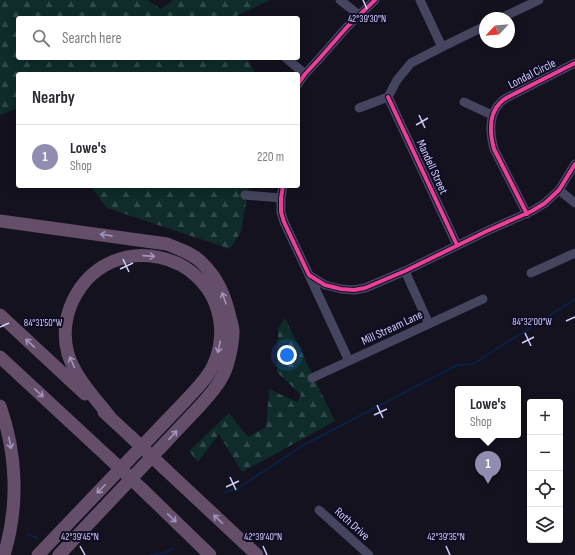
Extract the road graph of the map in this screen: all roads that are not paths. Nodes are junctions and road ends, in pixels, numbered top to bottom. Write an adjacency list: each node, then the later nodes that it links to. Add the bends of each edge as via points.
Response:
1 (340, 0): 6 (street)
2 (375, 0): 6 (street)
3 (420, 0): 8 (street)
4 (539, 0): 5 (street)
5 (514, 12)
6 (359, 15): 11 (street)
7 (479, 29): 8 (street)
8 (442, 46): 13 (street, via 411,63 397,80)
9 (288, 60): 11 (street)
10 (575, 63): 16 (street, Londal Circle, via 508,97)
11 (305, 74): 12 (street)
12 (300, 81)
13 (388, 97): 15 (street); 25 (street, Mandell Street)
14 (464, 102): 16 (street)
15 (359, 108)
16 (492, 115): 23 (street, via 494,149)
17 (575, 164): 19 (street)
18 (283, 188): 21 (street)
19 (559, 190): 22 (street); 23 (street)
20 (245, 195): 21 (street)
21 (281, 198): 29 (street, via 284,222)
22 (575, 203)
23 (527, 214): 25 (street)
24 (0, 221): 41 (highway, one-way to 24, via 211,394 226,370 233,331 228,308 217,280 202,262 180,250 167,244)
25 (457, 245): 27 (street)
26 (575, 252): 28 (street)
27 (405, 271): 29 (street, via 366,288 354,290 325,285); 32 (street)
28 (531, 273)
29 (309, 275): 34 (street)
30 (483, 299): 32 (street, Mill Stream Lane)
31 (0, 315): 37 (highway, one-way to 31)
32 (428, 324): 34 (street, Mill Stream Lane)
33 (0, 357): 42 (highway, one-way to 42, bridge)
34 (349, 361): 35 (street, Mill Stream Lane)
35 (312, 378)
36 (0, 406): 39 (highway, one-way to 39, via 11,445 14,480 13,514)
37 (110, 417): 40 (highway, one-way to 40, via 77,373 68,354 65,331 71,304 87,279 114,261 140,256 170,260 187,269 198,279 215,303 220,320 220,336 214,365 191,395); 43 (highway, one-way to 37, bridge)
38 (319, 510): 44 (street, Roth Drive)
39 (4, 555)
40 (38, 555)
41 (60, 555)
42 (210, 555)
43 (257, 555)
44 (369, 555)

